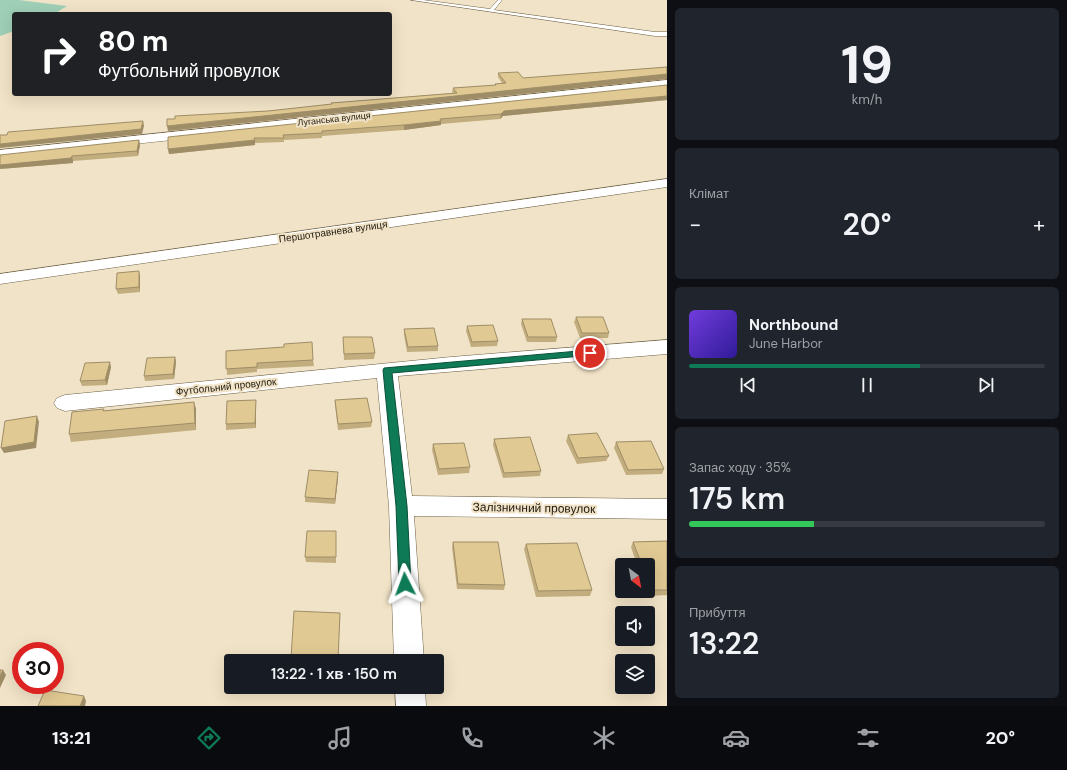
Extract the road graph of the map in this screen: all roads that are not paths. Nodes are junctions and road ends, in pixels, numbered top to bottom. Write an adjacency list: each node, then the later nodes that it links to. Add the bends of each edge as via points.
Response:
1 (413, 0): 3 (lane)
2 (500, 0): 3 (lane)
3 (491, 11): 4 (lane)
4 (655, 34): 5 (lane); 6 (lane)
5 (667, 34)
6 (661, 38)
7 (667, 84): 8 (street, Луганська вулиця)
8 (0, 154)
9 (667, 183): 10 (street, Першотравнева вулиця)
10 (0, 279)
11 (667, 347): 12 (street, Футбольний провулок)
12 (387, 370): 13 (street, Футбольний провулок); 14 (street)
13 (65, 403)
14 (401, 506): 15 (street, Залізничний провулок); 16 (street)
15 (667, 509)
16 (409, 654)
17 (410, 694): 18 (street)
18 (411, 706)

